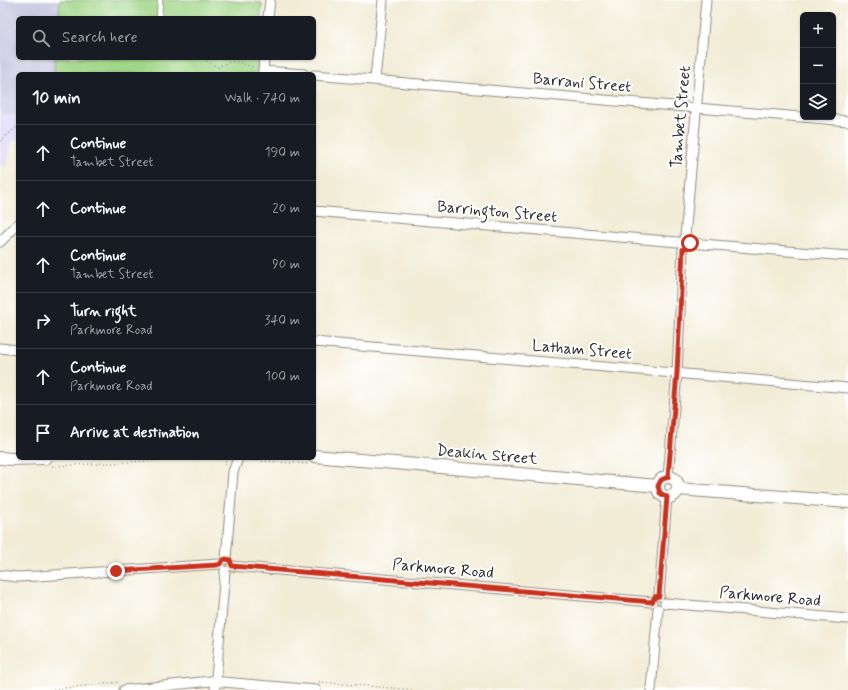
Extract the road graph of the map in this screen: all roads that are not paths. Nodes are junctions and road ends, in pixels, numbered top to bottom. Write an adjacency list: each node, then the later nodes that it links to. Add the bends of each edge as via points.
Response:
1 (160, 0): 5 (lane)
2 (270, 0): 6 (street)
3 (383, 0): 10 (street)
4 (706, 0): 11 (street, Tambet Street)
5 (159, 16)
6 (268, 16)
7 (264, 60): 8 (street)
8 (263, 72)
9 (316, 75): 10 (street, Barrani Street)
10 (375, 79): 11 (street, Barrani Street)
11 (698, 108): 12 (street, Barrani Street); 16 (street, Tambet Street)
12 (848, 121)
13 (316, 211): 16 (street, Barrington Street)
14 (16, 226): 15 (street)
15 (0, 242)
16 (684, 243): 17 (street, Barrington Street); 21 (street, Tambet Street)
17 (848, 256)
18 (316, 342): 21 (street, Latham Street)
19 (0, 348): 20 (street)
20 (16, 350)
21 (677, 373): 22 (street, Latham Street); 31 (street, Tambet Street)
22 (848, 388)
23 (0, 458): 24 (street)
24 (16, 459)
25 (23, 460): 29 (street)
26 (232, 460): 30 (street)
27 (240, 460): 30 (street)
28 (312, 460): 32 (street, Deakin Street)
29 (46, 462)
30 (233, 472): 36 (street)
31 (668, 477): 32 (street, via 661,480); 33 (street, via 676,481)
32 (658, 486): 34 (street, via 660,493)
33 (678, 489): 34 (street, via 674,495); 35 (street)
34 (667, 497): 38 (street)
35 (848, 502)
36 (226, 565): 37 (street, Parkmore Road, via 17,577); 38 (street, Parkmore Road); 40 (street)
37 (0, 575)
38 (659, 600): 39 (street, Parkmore Road); 43 (street, via 662,608 658,609)
39 (848, 619)
40 (215, 686): 41 (street, via 201,681); 42 (street)
41 (124, 690)
42 (316, 690)
43 (651, 690)

